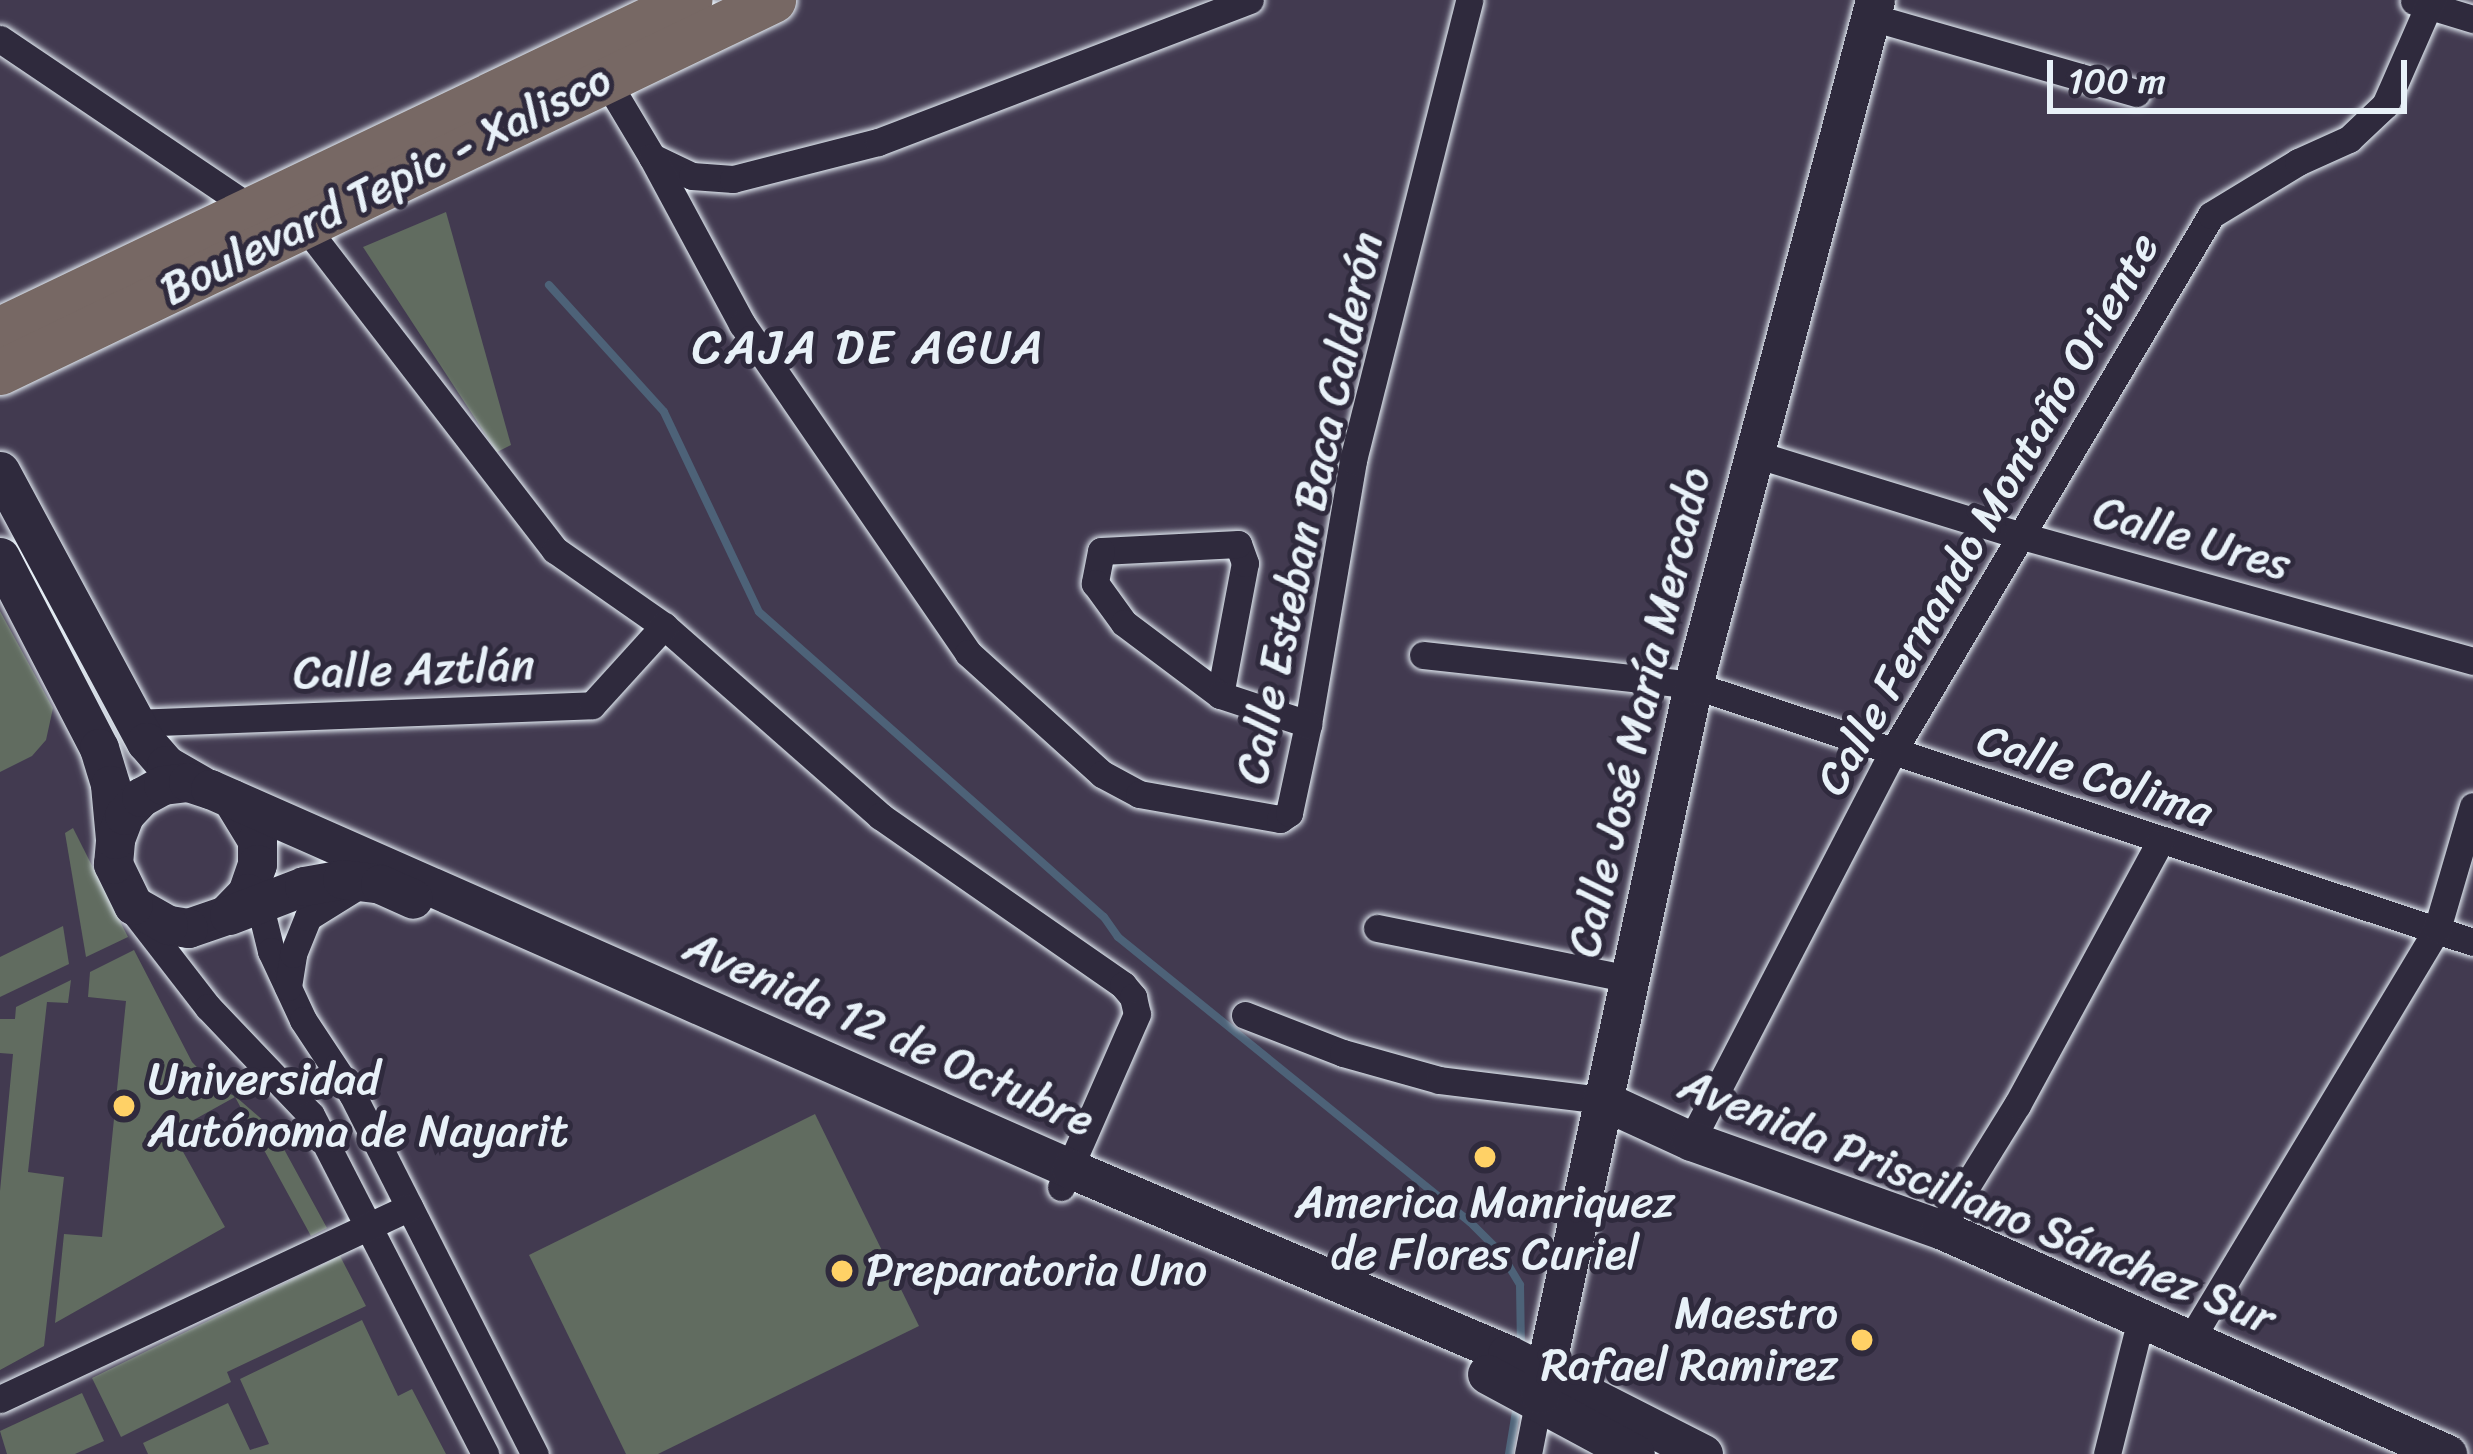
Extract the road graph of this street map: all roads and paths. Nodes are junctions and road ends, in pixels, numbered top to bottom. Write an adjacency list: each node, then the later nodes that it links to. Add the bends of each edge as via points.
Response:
1 (689, 0): 7 (main road, Boulevard Tepic - Xalisco)
2 (773, 0): 10 (main road, Boulevard Tepic - Xalisco)
3 (1250, 0): 12 (street, via 878,142 776,172 692,176)
4 (1469, 0): 27 (street, Calle Esteban Baca Calderón, via 1353,460)
5 (2423, 2): 8 (street); 19 (street, Calle Fernando Montaño Oriente, via 2385,105 2349,139 2211,215)
6 (1873, 9): 11 (street); 17 (main road, Calle José María Mercado)
7 (639, 11): 10 (street); 13 (main road, Boulevard Tepic - Xalisco)
8 (2473, 19)
9 (0, 39): 13 (street)
10 (607, 80): 12 (street); 14 (main road, Boulevard Tepic - Xalisco)
11 (2136, 93)
12 (652, 158): 27 (street, Calle Esteban Baca Calderón, via 742,324 968,652 1102,774 1152,798 1280,819 1289,813)
13 (252, 209): 15 (main road, Boulevard Tepic - Xalisco)
14 (303, 224): 16 (main road, Boulevard Tepic - Xalisco); 21 (street, via 555,550)
15 (0, 329)
16 (0, 372)
17 (1752, 453): 19 (street, Calle Ures); 24 (main road, Calle José María Mercado)
18 (0, 471): 26 (main road, Avenida 12 de Octubre)
19 (2019, 535): 23 (street, Calle Ures); 28 (street, Calle Fernando Montaño Oriente)
20 (0, 557): 31 (main road, via 99,748)
21 (664, 626): 26 (street, Calle Aztlán, via 592,705); 44 (street, via 880,816 1132,997 1137,1014)
22 (1423, 656): 24 (street, Calle Colima)
23 (2473, 661)
24 (1693, 685): 28 (street, Calle Colima); 39 (main road, Calle José María Mercado)
25 (1220, 695): 25 (street, via 1124,623 1095,583 1101,551 1238,544 1245,563); 27 (street)
26 (134, 723): 29 (main road, Avenida 12 de Octubre, via 166,764)
27 (1308, 724)
28 (1892, 753): 32 (street, Calle Colima); 43 (street, Calle Fernando Montaño Oriente)
29 (219, 793): 31 (main road, Avenida 12 de Octubre, via 188,782 163,785 141,797); 35 (main road, Avenida 12 de Octubre, via 257,840); 44 (main road, Avenida 12 de Octubre, via 378,858)
30 (2473, 806): 37 (street)
31 (115, 838): 34 (main road)
32 (2159, 843): 37 (street, Calle Colima); 47 (street, via 2018,1105)
33 (380, 884): 35 (main road, Avenida 12 de Octubre, via 322,882); 40 (street, via 349,890 308,916); 44 (main road, Avenida 12 de Octubre)
34 (121, 889): 35 (main road, Avenida 12 de Octubre, via 168,926 208,924); 46 (street, via 208,1007 311,1115)
35 (241, 911): 40 (street)
36 (1376, 928): 39 (street)
37 (2438, 929): 38 (street, Calle Colima); 49 (street)
38 (2473, 942)
39 (1626, 978): 42 (main road, Calle José María Mercado)
40 (288, 987): 45 (street)
41 (1245, 1015): 42 (street, via 1439,1080)
42 (1602, 1100): 43 (main road, Avenida Prisciliano Sánchez Sur); 51 (main road, Calle José María Mercado)
43 (1691, 1141): 47 (main road, Avenida Prisciliano Sánchez Sur)
44 (1066, 1178): 51 (main road, Avenida 12 de Octubre)
45 (409, 1207): 46 (street); 50 (street)
46 (368, 1226): 52 (street); 53 (street)
47 (1940, 1228): 48 (main road, Avenida Prisciliano Sánchez Sur)
48 (2142, 1315): 49 (main road, Avenida Prisciliano Sánchez Sur); 59 (street)
49 (2192, 1336): 60 (main road, Avenida Prisciliano Sánchez Sur)
50 (495, 1374): 52 (street); 55 (street)
51 (1525, 1379): 56 (street, Calle José María Mercado); 57 (main road, Avenida 12 de Octubre); 58 (main road, Avenida 12 de Octubre)
52 (454, 1394): 54 (street)
53 (0, 1399)
54 (485, 1454)
55 (536, 1454)
56 (1528, 1454)
57 (1635, 1454)
58 (1703, 1454)
59 (2107, 1454)
60 (2447, 1454)

